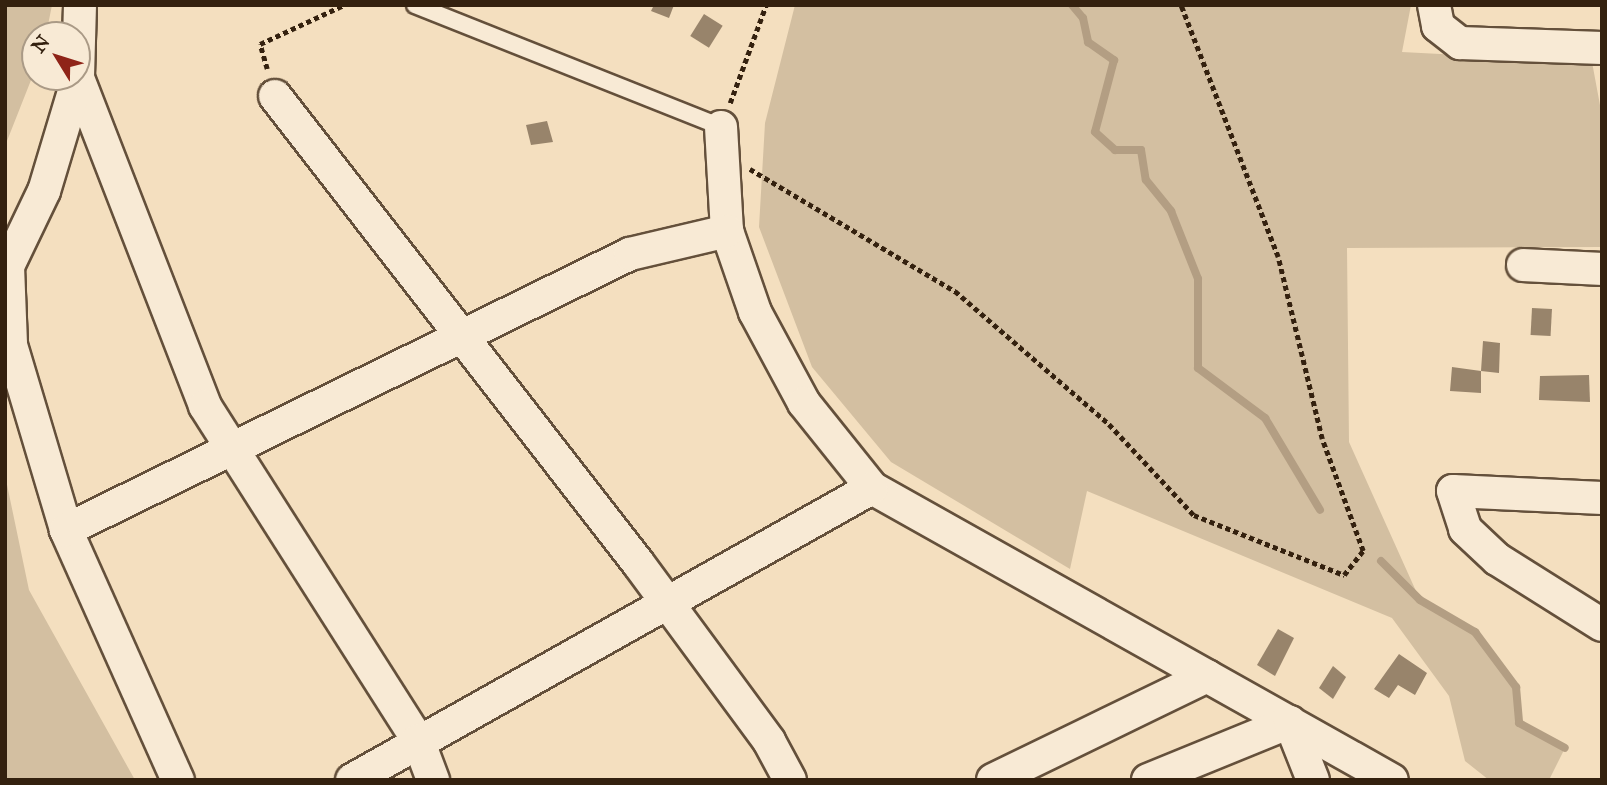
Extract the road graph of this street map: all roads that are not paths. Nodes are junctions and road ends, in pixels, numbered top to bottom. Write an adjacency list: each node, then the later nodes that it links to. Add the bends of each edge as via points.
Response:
1 (415, 5): 7 (lane)
2 (1434, 5): 3 (street, via 1438,26 1460,43)
3 (1602, 48)
4 (74, 91): 15 (street, via 44,191 8,267 11,345)
5 (83, 91): 12 (street, via 205,406)
6 (275, 96): 11 (street)
7 (722, 141): 8 (street)
8 (727, 231): 11 (street, via 630,254); 13 (street, via 755,312 804,403)
9 (1523, 265): 10 (street)
10 (1602, 269)
11 (461, 341): 12 (street); 16 (street)
12 (233, 450): 15 (street); 20 (street)
13 (872, 488): 16 (street); 18 (street)
14 (1602, 498): 17 (street, via 1453,491 1465,529 1497,559)
15 (66, 530): 21 (street)
16 (666, 600): 20 (street); 24 (street)
17 (1602, 625)
18 (1207, 676): 19 (street); 25 (street)
19 (1290, 722): 26 (street); 27 (street); 28 (street)
20 (419, 743): 22 (street); 23 (street)
21 (178, 780)
22 (352, 780)
23 (433, 780)
24 (790, 780)
25 (993, 780)
26 (1147, 780)
27 (1313, 780)
28 (1392, 780)

